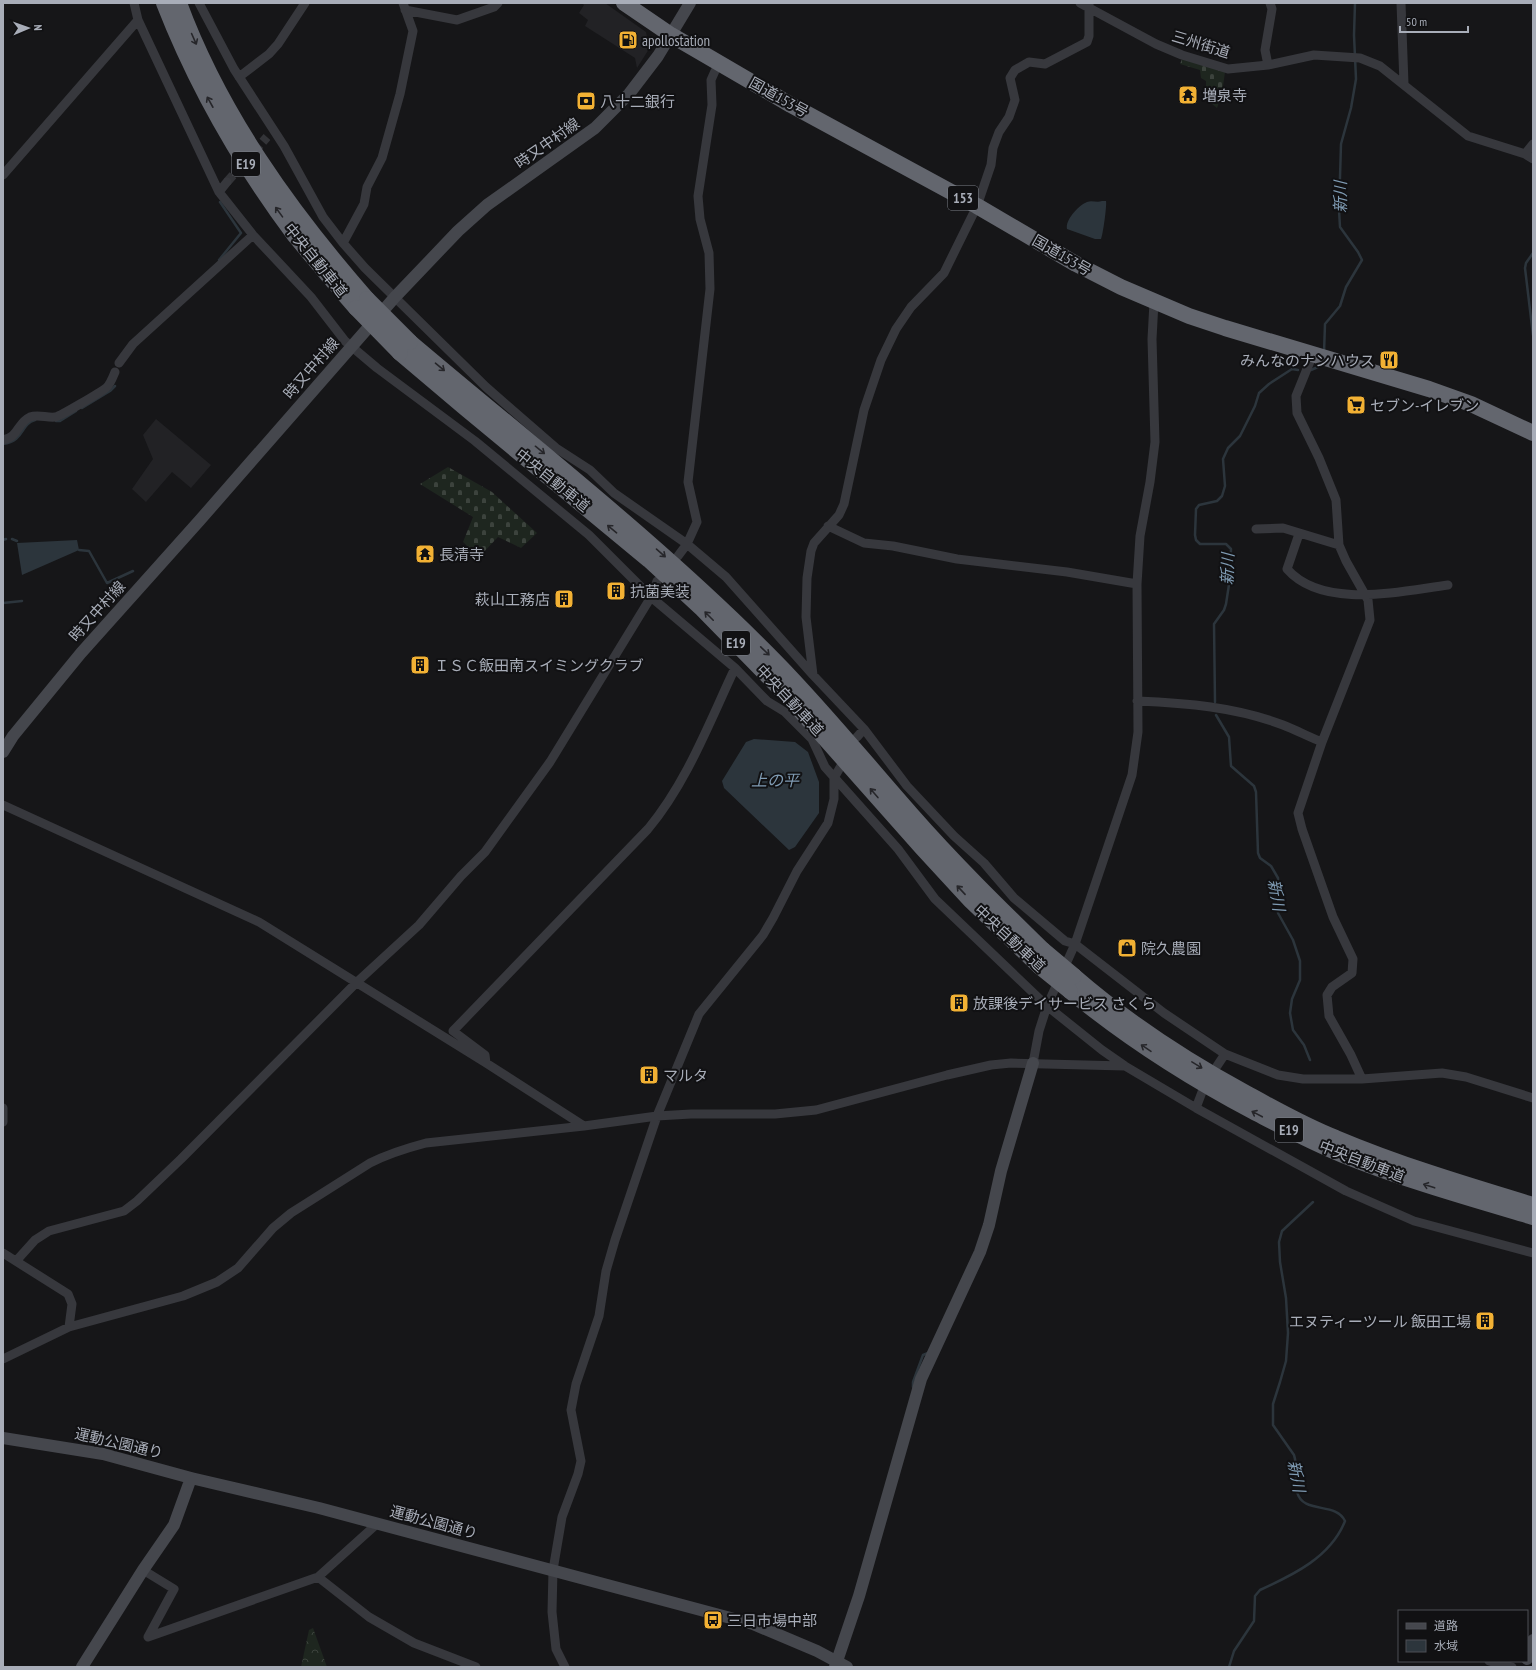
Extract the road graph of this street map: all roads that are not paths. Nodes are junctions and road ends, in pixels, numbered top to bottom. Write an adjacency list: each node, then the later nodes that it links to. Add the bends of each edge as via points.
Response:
1 (134, 3): 14 (street)
2 (164, 3): 30 (highway, 中央自動車道 / E19, one-way to 2, via 295,235 247,165 191,67)
3 (179, 3): 30 (highway, 中央自動車道 / E19, one-way to 30, via 204,61 258,158)
4 (199, 3): 18 (street)
5 (305, 3): 18 (street, via 278,44)
6 (498, 3): 13 (street, via 494,7 457,20)
7 (624, 3): 15 (highway, 国道153号 / 153)
8 (690, 3): 15 (street, 時又中村線)
9 (1080, 3): 12 (street, 三州街道)
10 (1270, 3): 16 (street, via 1272,9 1265,50)
11 (1401, 3): 19 (street)
12 (1089, 5): 16 (street, 三州街道, via 1156,44 1190,57 1228,69); 25 (street, via 1088,42 1045,64 1029,62 1015,70 1010,78 1015,100 993,148 991,165)
13 (404, 7): 27 (street, via 413,31 400,94 382,158 367,187 364,204)
14 (138, 20): 22 (street); 24 (street)
15 (671, 35): 25 (highway, 国道153号 / 153, via 791,105); 28 (street, 時又中村線, via 629,94 595,128 486,205)
16 (1268, 65): 19 (street, 三州街道, via 1314,55 1360,58 1380,66)
17 (715, 71): 41 (street, via 711,80 712,104 698,196 700,219 709,253 710,289 688,482 697,522)
18 (239, 77): 27 (street, via 270,133 323,217)
19 (1404, 84): 21 (street, via 1468,136)
20 (1533, 144): 21 (street)
21 (1529, 156)
22 (3, 175)
23 (227, 182): 24 (street)
24 (219, 192): 26 (street)
25 (977, 206): 29 (highway, 国道153号 / 153, via 1102,278); 38 (street, via 944,273 911,307 896,329 881,360 864,410 844,504 839,515)
26 (253, 235): 31 (street); 34 (street, via 133,344)
27 (343, 243): 28 (street)
28 (395, 297): 31 (street, 時又中村線); 41 (street, via 486,388 556,448 590,470 614,493)
29 (1154, 302): 33 (highway, 国道153号 / 153, via 1211,324); 45 (street, via 1152,339 1155,442 1140,536)
30 (361, 303): 32 (highway, 中央自動車道 / E19, bridge)
31 (351, 346): 48 (street, via 583,530); 55 (street, 時又中村線, via 80,653)
32 (405, 347): 61 (highway, 中央自動車道 / E19, one-way to 61, bridge, via 603,502 699,587 777,663 843,734 912,816 993,902 1043,950); 61 (highway, 中央自動車道 / E19, one-way to 32, bridge, via 1039,966 971,901 790,699 702,609 649,560 465,408)
33 (1320, 356): 36 (highway, 国道153号 / 153, via 1471,404); 42 (street, via 1296,396 1297,413 1336,500)
34 (119, 363)
35 (115, 372): 37 (street, via 107,388 56,417 30,417 21,424 15,435)
36 (1533, 433)
37 (3, 440)
38 (828, 526): 45 (street, via 864,544 893,546 957,559 1067,572); 50 (street, via 814,542 807,578 806,617)
39 (1256, 529): 40 (street, via 1283,528)
40 (1299, 534): 42 (street); 47 (street, via 1287,569 1292,574 1305,583 1327,591)
41 (687, 544): 43 (street); 50 (street, via 726,577)
42 (1339, 545): 47 (street)
43 (678, 556)
44 (657, 581): 48 (street)
45 (1138, 584): 51 (street)
46 (1448, 585): 47 (street)
47 (1366, 596): 54 (street, via 1370,620)
48 (651, 597): 49 (street); 60 (street, via 550,762 485,852 419,925)
49 (735, 668): 57 (street, via 812,739 825,767); 64 (street, via 681,783 648,829 453,1030 485,1055)
50 (813, 674): 52 (street)
51 (1137, 702): 54 (street, via 1183,703 1233,711 1282,725); 59 (street, via 1138,732 1132,774)
52 (864, 729): 53 (street); 59 (street, via 907,786 954,836 984,863 1014,898 1066,941)
53 (857, 737)
54 (1322, 742): 68 (street, via 1298,813 1333,917 1353,959 1352,973 1332,987 1326,995 1329,1016)
55 (3, 752)
56 (842, 764): 57 (street)
57 (834, 778): 62 (street, via 898,849 935,898); 73 (street, via 834,799 828,823 797,871 763,935 699,1014)
58 (3, 805): 60 (street, via 259,922)
59 (1076, 944): 62 (street); 63 (street, via 1164,1013)
60 (357, 982): 64 (street); 84 (street, via 137,1201 124,1211 49,1231 35,1240)
61 (1072, 984): 76 (highway, 中央自動車道 / E19, one-way to 76, via 1099,998 1176,1052 1268,1105 1335,1138); 77 (highway, 中央自動車道 / E19, one-way to 61, via 1343,1155 1256,1113 1180,1071 1129,1036)
62 (1048, 1006): 65 (street); 66 (street)
63 (1225, 1054): 67 (street); 68 (street, via 1278,1075 1303,1079)
64 (486, 1063): 75 (street)
65 (1032, 1063): 66 (street); 73 (street, via 991,1065 816,1110 775,1114); 96 (street, via 980,1252 921,1379)
66 (1125, 1066): 72 (street)
67 (1217, 1066)
68 (1362, 1079): 70 (street, via 1442,1073 1466,1077)
69 (1202, 1092): 72 (street)
70 (1533, 1098)
71 (3, 1108): 74 (street)
72 (1196, 1108): 83 (street, via 1346,1191 1414,1221)
73 (657, 1116): 75 (street); 91 (street, via 615,1240 606,1271 599,1316 576,1384 571,1410 580,1461 578,1474 562,1517)
74 (3, 1122)
75 (584, 1126): 85 (street, via 426,1143 384,1156 291,1213 273,1228 238,1268 217,1282 183,1296)
76 (1396, 1161): 78 (highway); 79 (highway, 中央自動車道 / E19)
77 (1448, 1192): 80 (highway, 中央自動車道 / E19); 81 (highway, via 1473,1208)
78 (1533, 1197)
79 (1533, 1205)
80 (1533, 1217)
81 (1533, 1227)
82 (3, 1253): 84 (street)
83 (1533, 1253)
84 (17, 1260): 85 (street, via 68,1294 72,1304)
85 (69, 1327): 86 (street)
86 (3, 1359)
87 (3, 1438): 88 (street, 運動公園通り, via 103,1454)
88 (191, 1478): 89 (street, 運動公園通り); 90 (street, via 174,1525)
89 (378, 1524): 91 (street, 運動公園通り); 92 (street)
90 (143, 1570): 92 (street, via 174,1589 148,1637); 97 (street)
91 (553, 1570): 96 (street, 運動公園通り, via 753,1624 817,1651); 99 (street, via 552,1612 556,1649)
92 (318, 1577): 98 (street, via 369,1616 414,1643)
93 (1533, 1640): 94 (street)
94 (1528, 1657)
95 (1493, 1662): 100 (street)
96 (840, 1665)
97 (82, 1667)
98 (476, 1667)
99 (565, 1667)
100 (1512, 1667)

